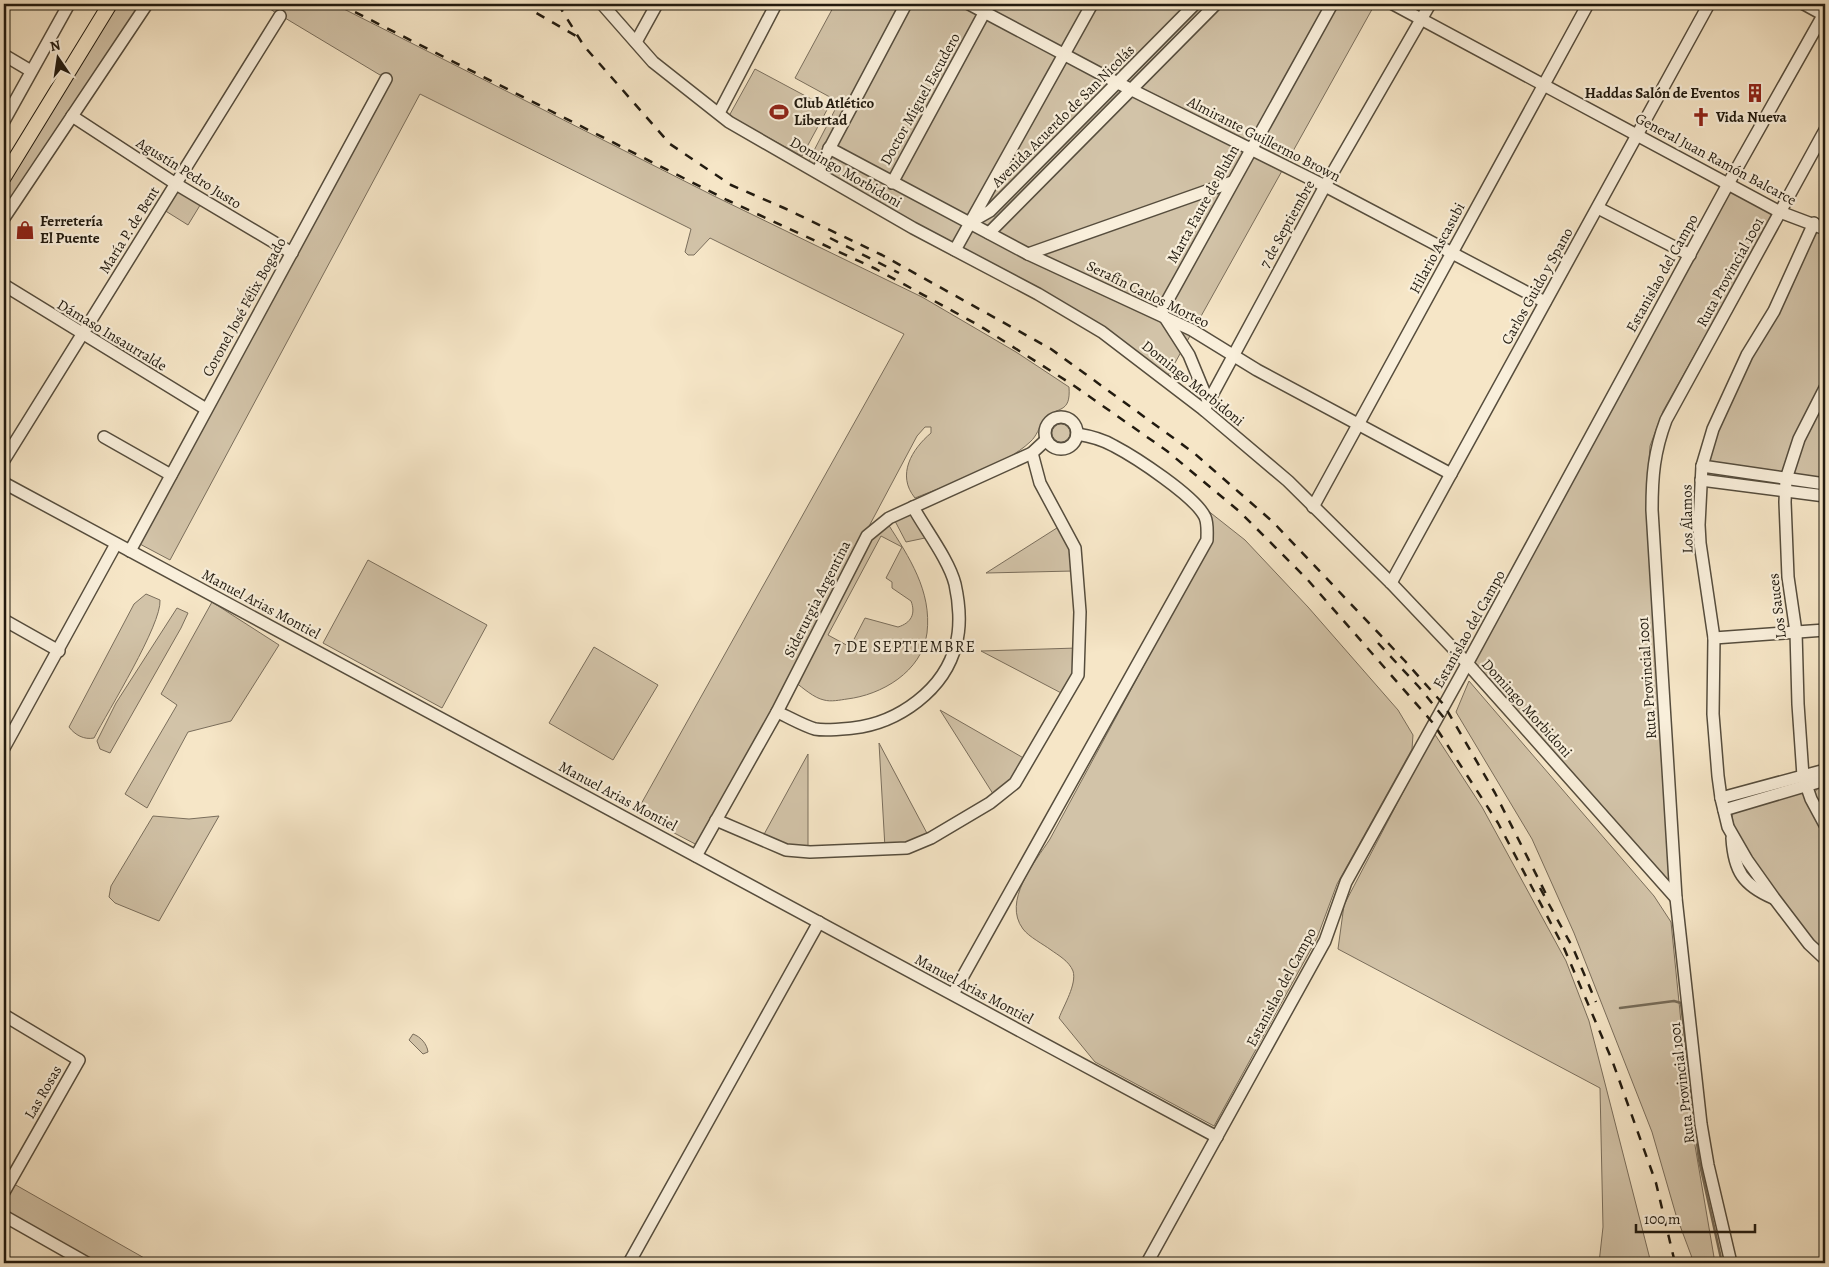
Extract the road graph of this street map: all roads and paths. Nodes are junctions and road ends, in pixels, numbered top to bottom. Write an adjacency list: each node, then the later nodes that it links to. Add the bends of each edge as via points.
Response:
1 (70, 4): 25 (street)
2 (110, 4): 38 (main road)
3 (147, 4): 31 (street)
4 (602, 4): 22 (street, Domingo Morbidoni)
5 (657, 4): 22 (street)
6 (776, 4): 30 (street)
7 (906, 4): 35 (street)
8 (968, 4): 18 (street, Almirante Guillermo Brown)
9 (1092, 4): 23 (street)
10 (1195, 4): 27 (street, Avenida Acuerdo de San Nicolás)
11 (1216, 4): 29 (street, Avenida Acuerdo de San Nicolás)
12 (1332, 4): 36 (street, Marta Faure de Bluhn)
13 (1393, 4): 21 (street, General Juan Ramón Balcarce)
14 (1430, 4): 21 (street, 7 de Septiembre)
15 (1588, 4): 28 (street, Hilario Ascasubi)
16 (1709, 4): 34 (street, Carlos Guido y Spano)
17 (1804, 4): 19 (street)
18 (987, 8): 23 (street, Almirante Guillermo Brown); 40 (street, Doctor Miguel Escudero)
19 (1824, 14): 42 (street, Estanislao del Campo)
20 (280, 16): 41 (street, María P. de Bent)
21 (1422, 19): 28 (street, General Juan Ramón Balcarce); 43 (street, 7 de Septiembre)
22 (636, 42): 30 (street, Domingo Morbidoni, via 653,62)
23 (1064, 53): 27 (street, Almirante Guillermo Brown); 47 (street)
24 (4, 55): 25 (street)
25 (32, 71): 32 (street)
26 (386, 79): 52 (street, Coronel José Félix Bogado)
27 (1116, 82): 29 (street, Almirante Guillermo Brown); 47 (street, Avenida Acuerdo de San Nicolás, via 990,211)
28 (1544, 85): 34 (street, General Juan Ramón Balcarce); 53 (street, Hilario Ascasubi, via 1486,186)
29 (1130, 88): 36 (street, Almirante Guillermo Brown); 50 (street, Avenida Acuerdo de San Nicolás)
30 (719, 113): 37 (street, Domingo Morbidoni, via 729,122)
31 (72, 116): 41 (street, Agustín Pedro Justo); 46 (street)
32 (4, 121)
33 (1825, 130): 45 (street, Ruta Provincial 1001)
34 (1637, 134): 42 (street, General Juan Ramón Balcarce); 44 (street, Carlos Guido y Spano)
35 (829, 148): 37 (street); 40 (street, Serafín Carlos Morteo)
36 (1250, 149): 39 (street, Marta Faure de Bluhn); 43 (street, Almirante Guillermo Brown)
37 (817, 172): 51 (street, Domingo Morbidoni)
38 (4, 177)
39 (1232, 182): 54 (street); 58 (street, Marta Faure de Bluhn)
40 (892, 183): 47 (street, Serafín Carlos Morteo)
41 (176, 184): 52 (street, Agustín Pedro Justo); 59 (street, María P. de Bent)
42 (1728, 184): 45 (street, General Juan Ramón Balcarce); 55 (street, Estanislao del Campo)
43 (1326, 186): 53 (street, Almirante Guillermo Brown); 60 (street, 7 de Septiembre)
44 (1598, 208): 55 (street); 57 (street, Carlos Guido y Spano)
45 (1780, 212): 48 (street, General Juan Ramón Balcarce); 99 (street, Ruta Provincial 1001, via 1666,420 1656,447 1652,510)
46 (4, 218)
47 (970, 223): 50 (street, Serafín Carlos Morteo); 51 (street, Avenida Acuerdo de San Nicolás)
48 (1814, 224): 49 (street, General Juan Ramón Balcarce); 70 (street, Los Álamos, via 1774,311 1724,402)
49 (1825, 229)
50 (989, 233): 54 (street, Serafín Carlos Morteo)
51 (954, 250): 62 (street, Domingo Morbidoni, via 1102,332)
52 (292, 253): 63 (street, Coronel José Félix Bogado)
53 (1453, 253): 57 (street, Almirante Guillermo Brown); 64 (street, Hilario Ascasubi)
54 (1028, 254): 58 (street, Serafín Carlos Morteo)
55 (1690, 255): 88 (street, Estanislao del Campo)
56 (4, 285): 59 (street, Dámaso Insaurralde)
57 (1545, 302): 71 (street, Carlos Guido y Spano)
58 (1162, 315): 60 (street, Serafín Carlos Morteo); 62 (street, via 1189,355)
59 (81, 334): 63 (street, Dámaso Insaurralde); 69 (street, María P. de Bent)
60 (1233, 353): 62 (street, 7 de Septiembre); 64 (street, Serafín Carlos Morteo, via 1257,370)
61 (1825, 388): 76 (street, Los Sauces, via 1799,439)
62 (1206, 405): 79 (street, Domingo Morbidoni)
63 (206, 409): 72 (street, Coronel José Félix Bogado)
64 (1358, 426): 71 (street, Serafín Carlos Morteo); 79 (street, Hilario Ascasubi)
65 (1077, 434): 67 (street, via 1072,444 1062,449 1051,446); 67 (street, Siderurgia Argentina, via 1070,420 1057,417 1046,426); 102 (street, via 1092,436 1113,446 1194,501 1205,516 1207,540)
66 (104, 436): 72 (street)
67 (1046, 440): 68 (street, Siderurgia Argentina)
68 (1032, 453): 78 (street, Siderurgia Argentina); 96 (street, via 1040,483 1075,548 1080,612 1078,675 1015,783 990,803 939,834 907,848 828,852 786,850)
69 (4, 460)
70 (1702, 466): 73 (street, Los Álamos); 76 (street)
71 (1450, 474): 82 (street, Carlos Guido y Spano)
72 (171, 475): 81 (street, Coronel José Félix Bogado)
73 (1701, 480): 76 (street); 86 (street, Los Álamos, via 1700,543)
74 (4, 483): 80 (street, Manuel Arias Montiel)
75 (1825, 484): 76 (street)
76 (1786, 485): 77 (street); 85 (street, Los Sauces, via 1788,577)
77 (1825, 496)
78 (913, 507): 89 (street, Siderurgia Argentina, via 876,527 862,542); 89 (street, via 955,584 958,612 956,646 937,682 892,719 869,726 816,729)
79 (1313, 507): 82 (street, Domingo Morbidoni)
80 (116, 544): 81 (street, Manuel Arias Montiel); 87 (street)
81 (130, 551): 98 (street, Manuel Arias Montiel)
82 (1391, 583): 88 (street, Domingo Morbidoni)
83 (4, 620): 87 (street)
84 (1825, 630): 85 (street)
85 (1796, 632): 86 (street); 93 (street, Los Sauces)
86 (1714, 638): 94 (street, Los Álamos, via 1713,714)
87 (59, 651): 90 (street)
88 (1467, 663): 99 (street, Domingo Morbidoni); 104 (street, Estanislao del Campo, via 1346,882 1325,941)
89 (777, 712): 96 (street, Siderurgia Argentina)
90 (4, 748)
91 (1825, 770): 93 (street)
92 (1825, 780): 93 (street)
93 (1805, 781): 94 (street); 95 (street); 97 (street, Los Sauces)
94 (1721, 798): 95 (street, Los Álamos)
95 (1724, 810): 101 (street, Los Álamos, via 1736,865 1749,886 1774,898 1809,944)
96 (716, 820): 98 (street, Siderurgia Argentina)
97 (1825, 824)
98 (696, 856): 100 (street, Manuel Arias Montiel)
99 (1676, 898): 110 (street, Ruta Provincial 1001, via 1705,1149)
100 (819, 922): 102 (street, Manuel Arias Montiel); 108 (street)
101 (1825, 959)
102 (953, 994): 104 (street, Manuel Arias Montiel)
103 (4, 1014): 105 (street, Las Rosas, via 79,1060)
104 (1217, 1137): 109 (street, Estanislao del Campo)
105 (4, 1192)
106 (4, 1216): 107 (street)
107 (87, 1263)
108 (629, 1263)
109 (1147, 1263)
110 (1731, 1263)

